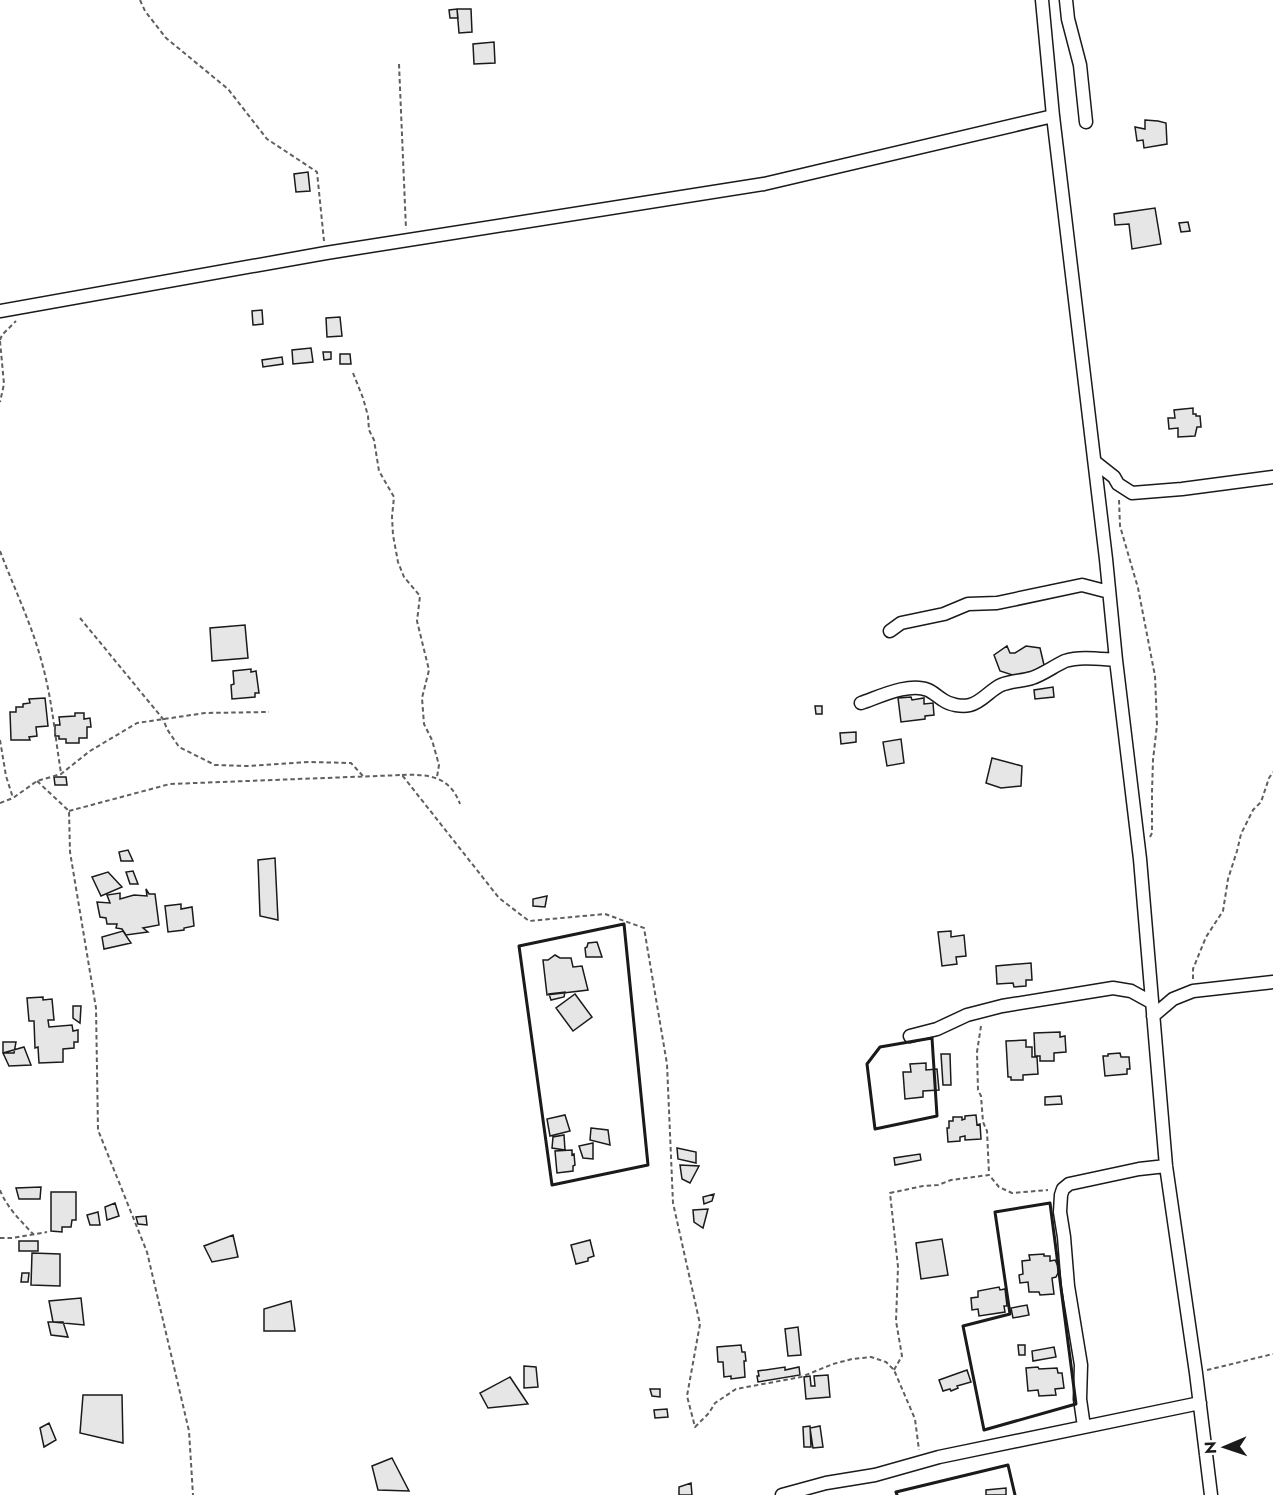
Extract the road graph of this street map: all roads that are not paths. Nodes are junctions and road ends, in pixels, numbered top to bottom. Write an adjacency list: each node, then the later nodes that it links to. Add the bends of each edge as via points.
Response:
1 (1042, 0): 3 (street)
2 (1066, 0): 4 (street, via 1080,65)
3 (1053, 116): 5 (street, via 764,184 326,253); 6 (street)
4 (1086, 123)
5 (0, 311)
6 (1095, 462): 7 (street, via 1132,493); 8 (street)
7 (1273, 477)
8 (1109, 592): 9 (street, via 1082,585 998,603 968,604 944,614 901,623); 10 (street)
9 (890, 631)
10 (1116, 660): 11 (street, via 1062,662 1035,677 1008,682 971,705 945,702 928,689 912,687); 13 (street, via 1140,859)
11 (861, 703)
12 (1273, 982): 14 (street, via 1193,990 1173,999)
13 (1151, 1002): 14 (street); 15 (street, via 1131,991 1113,988 967,1015)
14 (1153, 1016): 16 (street)
15 (910, 1036)
16 (1166, 1166): 17 (street); 18 (street, via 1069,1184 1061,1195 1068,1286 1081,1365)
17 (1200, 1403): 18 (street); 20 (street)
18 (1084, 1427): 19 (street)
19 (782, 1495)
20 (1211, 1495)

